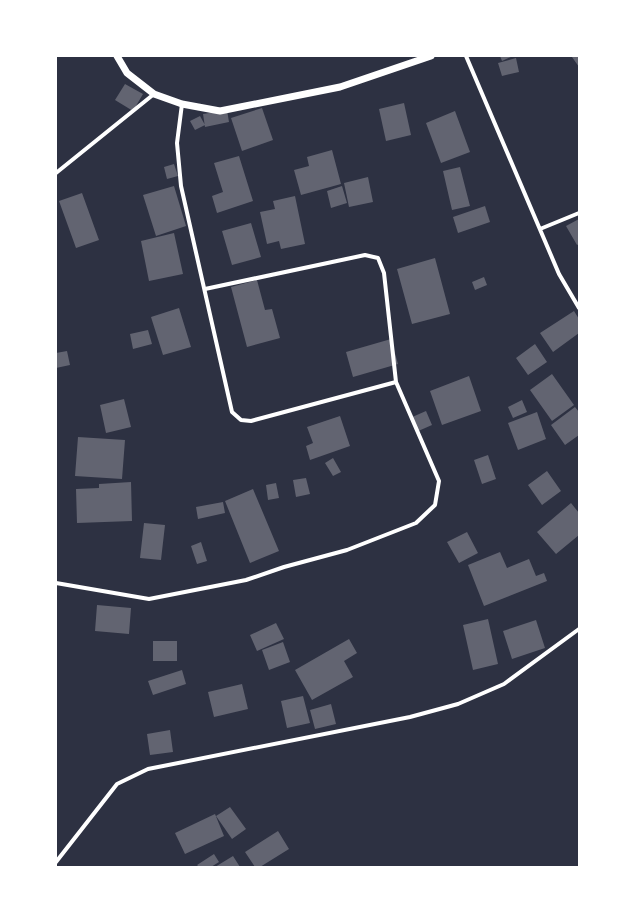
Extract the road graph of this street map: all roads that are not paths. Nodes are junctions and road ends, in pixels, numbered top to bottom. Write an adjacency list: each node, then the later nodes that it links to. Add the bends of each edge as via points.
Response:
1 (118, 56): 4 (street, via 127,73)
2 (431, 56): 5 (street, via 340,87 220,112)
3 (466, 56): 8 (street)
4 (154, 94): 5 (street); 6 (street)
5 (182, 104): 9 (street, via 177,143 181,186)
6 (56, 173)
7 (579, 213): 8 (street)
8 (540, 229): 10 (street, via 559,274)
9 (205, 289): 11 (street, via 232,412 241,420 251,421); 11 (street, via 365,255 378,258 384,273)
10 (579, 308)
11 (396, 382): 12 (street, via 439,481 435,505 416,523 347,550 246,580 149,599)
12 (56, 583)
13 (579, 629): 14 (street, via 504,684 458,704 410,717 148,768 117,784)
14 (56, 862)

